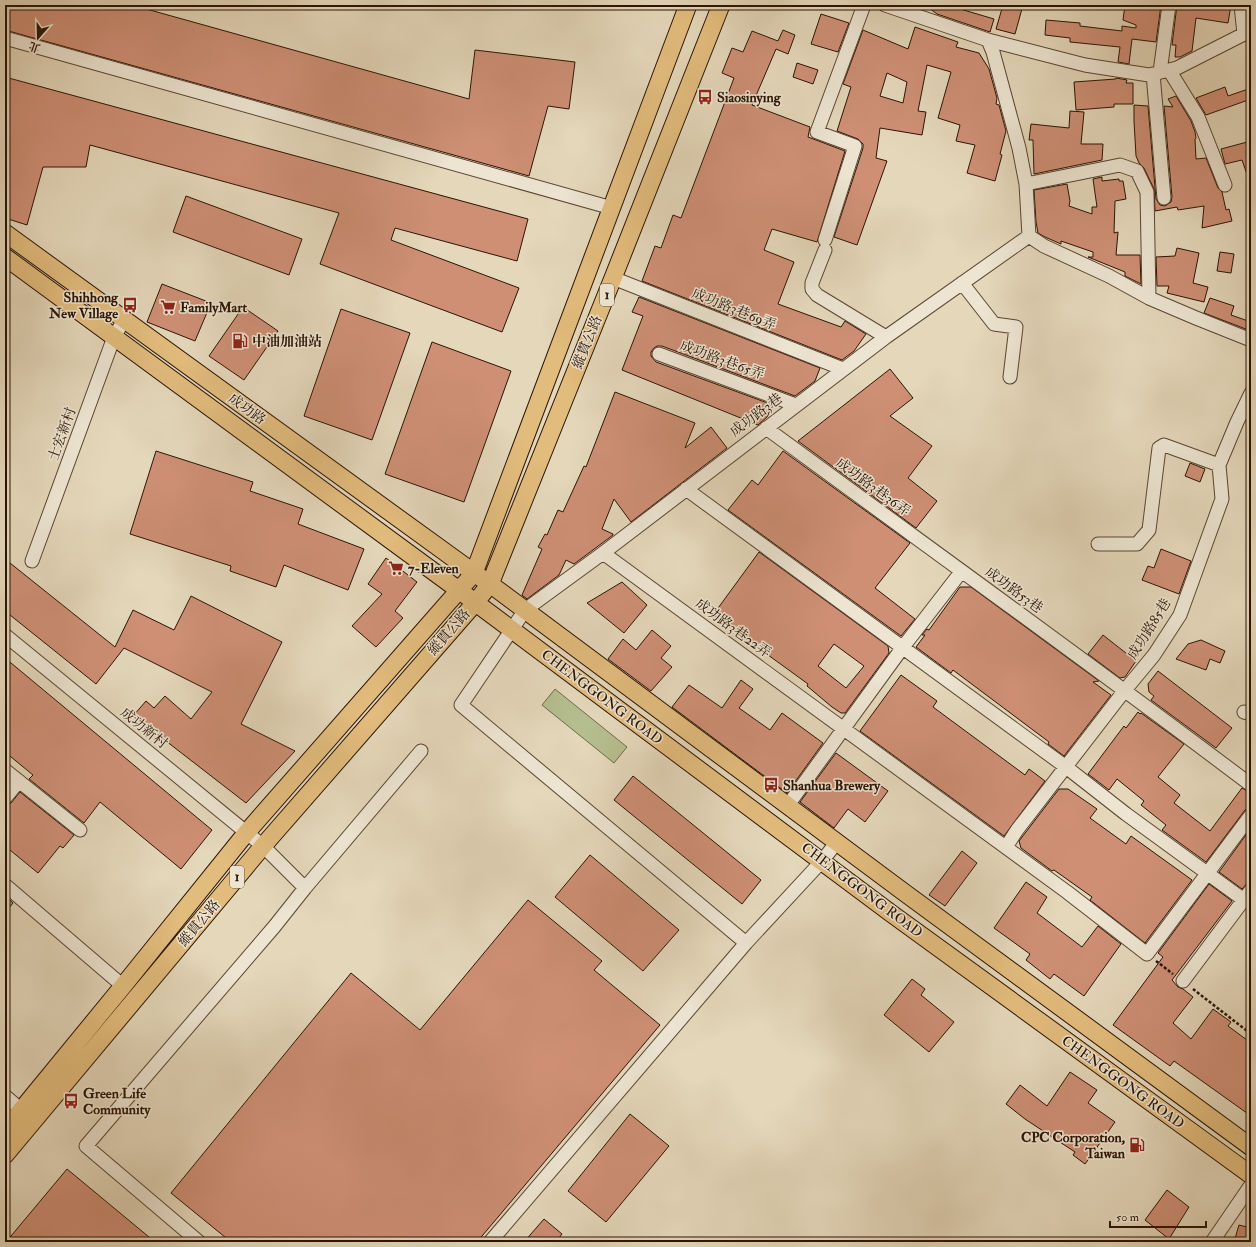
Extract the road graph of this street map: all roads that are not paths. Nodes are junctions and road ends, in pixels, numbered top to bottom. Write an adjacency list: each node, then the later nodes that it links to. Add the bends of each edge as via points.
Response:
1 (688, 5): 14 (main road, 縱貫公路 / 1)
2 (721, 5): 18 (main road, 縱貫公路 / 1)
3 (864, 5): 23 (street, via 816,132 855,146 812,283 812,290)
4 (885, 5): 9 (street)
5 (1169, 5): 10 (street)
6 (1241, 5): 7 (street)
7 (1248, 34): 10 (street, via 1177,68)
8 (5, 38): 14 (street)
9 (988, 40): 10 (street, via 1085,65 1149,75); 11 (street, via 994,52 1020,148)
10 (1161, 72): 12 (street, via 1198,117); 13 (street)
11 (1026, 184): 16 (street); 20 (street, via 1120,165 1138,170 1147,192)
12 (1225, 185)
13 (1164, 198)
14 (612, 208): 37 (main road, 縱貫公路 / 1)
15 (5, 233): 21 (main road, 成功路)
16 (1029, 236): 19 (street, 成功路3巷); 20 (street)
17 (5, 257): 22 (main road, 成功路)
18 (614, 278): 26 (street, 成功路3巷69弄); 38 (main road, 縱貫公路 / 1)
19 (962, 283): 23 (street, 成功路3巷); 27 (street, via 994,324 1016,327)
20 (1149, 298): 24 (street)
21 (124, 320): 22 (street, 士宏新村); 37 (main road, 成功路)
22 (114, 337): 35 (street, 士宏新村); 39 (main road, 成功路)
23 (886, 337): 26 (street, 成功路3巷)
24 (1251, 340)
25 (659, 354): 29 (street, 成功路3巷65弄)
26 (843, 369): 29 (street, 成功路3巷)
27 (1010, 377)
28 (1251, 393): 31 (street)
29 (796, 405): 30 (street, 成功路3巷)
30 (766, 428): 32 (street, 成功路3巷); 36 (street, 成功路3巷36弄)
31 (1219, 464): 33 (street, via 1164,445 1159,448 1149,530 1137,544); 45 (street, 成功路85巷, via 1222,499 1180,614 1154,655)
32 (686, 489): 34 (street, 成功路3巷); 44 (street)
33 (1098, 544)
34 (603, 553): 41 (street, 成功路3巷); 46 (street, 成功路3巷22弄)
35 (32, 561)
36 (961, 572): 44 (street, 成功路53巷); 45 (street, 成功路53巷)
37 (474, 573): 38 (main road, 成功路); 39 (main road, 縱貫公路 / 1)
38 (490, 584): 40 (main road, 縱貫公路 / 1); 41 (main road, CHENGGONG ROAD)
39 (460, 591): 40 (main road, 成功路); 56 (main road, 縱貫公路 / 1)
40 (475, 602): 42 (main road, CHENGGONG ROAD); 58 (main road, 縱貫公路 / 1)
41 (525, 610): 42 (street, 成功路3巷); 53 (main road, CHENGGONG ROAD)
42 (511, 629): 60 (main road, CHENGGONG ROAD); 65 (street, 成功路3巷, via 461,705)
43 (5, 634): 56 (street, 成功新村)
44 (903, 647): 46 (street, 成功路53巷); 48 (street)
45 (1125, 690): 48 (street, 成功路85巷); 51 (street, 成功路53巷)
46 (844, 729): 53 (street, 成功路53巷); 59 (street)
47 (421, 751): 63 (street)
48 (1066, 767): 59 (street, 成功路85巷); 61 (street)
49 (5, 770): 50 (street)
50 (19, 781): 52 (street); 55 (street)
51 (1251, 785)
52 (5, 798)
53 (788, 805): 57 (main road, CHENGGONG ROAD)
54 (1251, 815): 61 (street)
55 (80, 830)
56 (247, 832): 58 (street, 成功新村); 67 (main road, 縱貫公路 / 1)
57 (837, 842): 60 (street); 71 (main road, CHENGGONG ROAD)
58 (263, 846): 63 (street, 成功新村); 69 (main road, 縱貫公路 / 1)
59 (1006, 847): 61 (street, via 1146,954)
60 (822, 861): 65 (street); 73 (main road, CHENGGONG ROAD)
61 (1208, 873): 64 (street)
62 (5, 885): 67 (street)
63 (305, 888): 75 (street, via 86,1146)
64 (1247, 895): 66 (street)
65 (746, 943): 76 (street)
66 (1183, 981)
67 (123, 986): 69 (main road, 縱貫公路 / 1)
68 (5, 1096): 69 (street)
69 (28, 1116): 70 (main road, 縱貫公路 / 1); 72 (main road, 縱貫公路 / 1)
70 (5, 1130)
71 (1251, 1147)
72 (5, 1156)
73 (1251, 1175)
74 (1251, 1185): 77 (street)
75 (199, 1242)
76 (490, 1242)
77 (1212, 1242)

